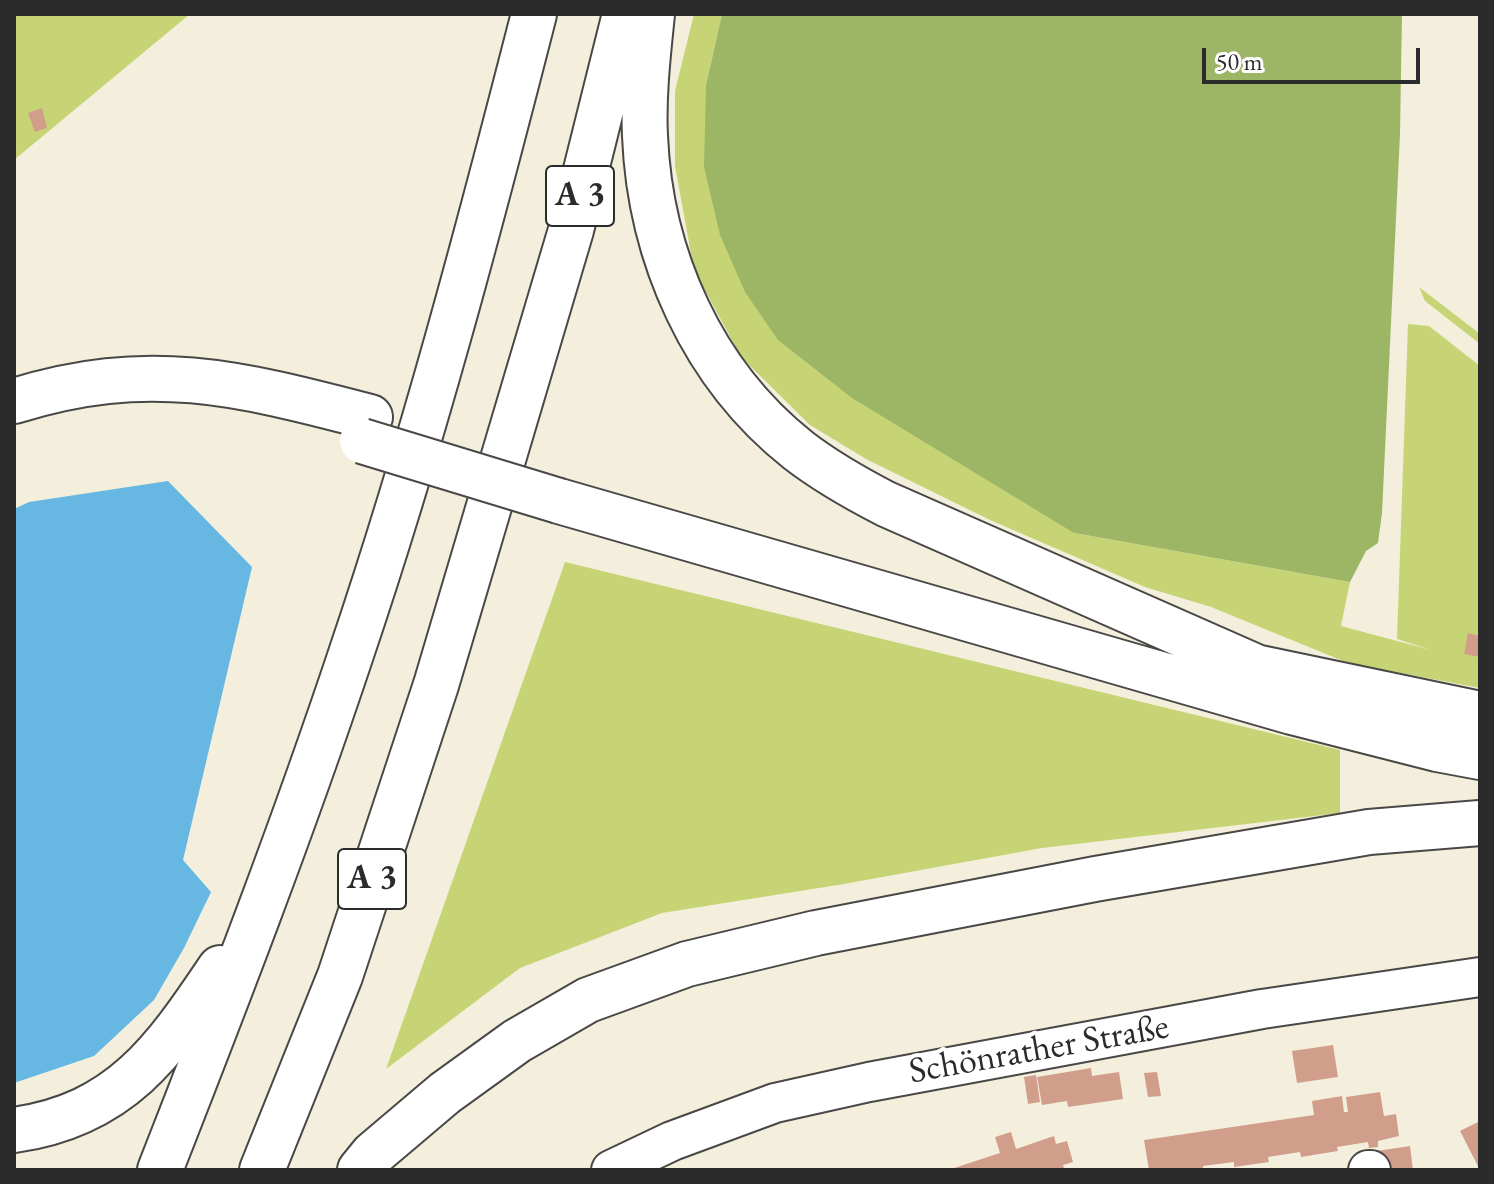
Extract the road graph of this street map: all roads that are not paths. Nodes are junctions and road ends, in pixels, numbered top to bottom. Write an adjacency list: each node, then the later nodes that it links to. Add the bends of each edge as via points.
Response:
1 (534, 14): 12 (highway, A 3, via 447,344 352,653)
2 (625, 14): 16 (highway, A 3, via 571,230 436,685 340,976)
3 (652, 14): 8 (highway, via 645,134 658,232 697,329 759,414 797,449 886,504)
4 (14, 401): 6 (highway, via 87,383 181,378 274,392)
5 (14, 426): 6 (highway, via 60,413 142,404)
6 (366, 429): 7 (highway)
7 (562, 489): 8 (highway); 10 (highway, via 1292,712)
8 (1265, 671): 9 (highway)
9 (1480, 714)
10 (1480, 757)
11 (1480, 823): 17 (highway, via 1369,832 1095,879 816,933 687,964 588,1000 517,1041 445,1093)
12 (264, 903): 14 (highway, via 155,1059 119,1090 79,1112); 15 (highway, A 3)
13 (1480, 977): 18 (street, Schönrather Straße, via 1262,1009 869,1082 775,1103)
14 (14, 1130)
15 (160, 1170)
16 (262, 1170)
17 (360, 1170)
18 (611, 1170)

